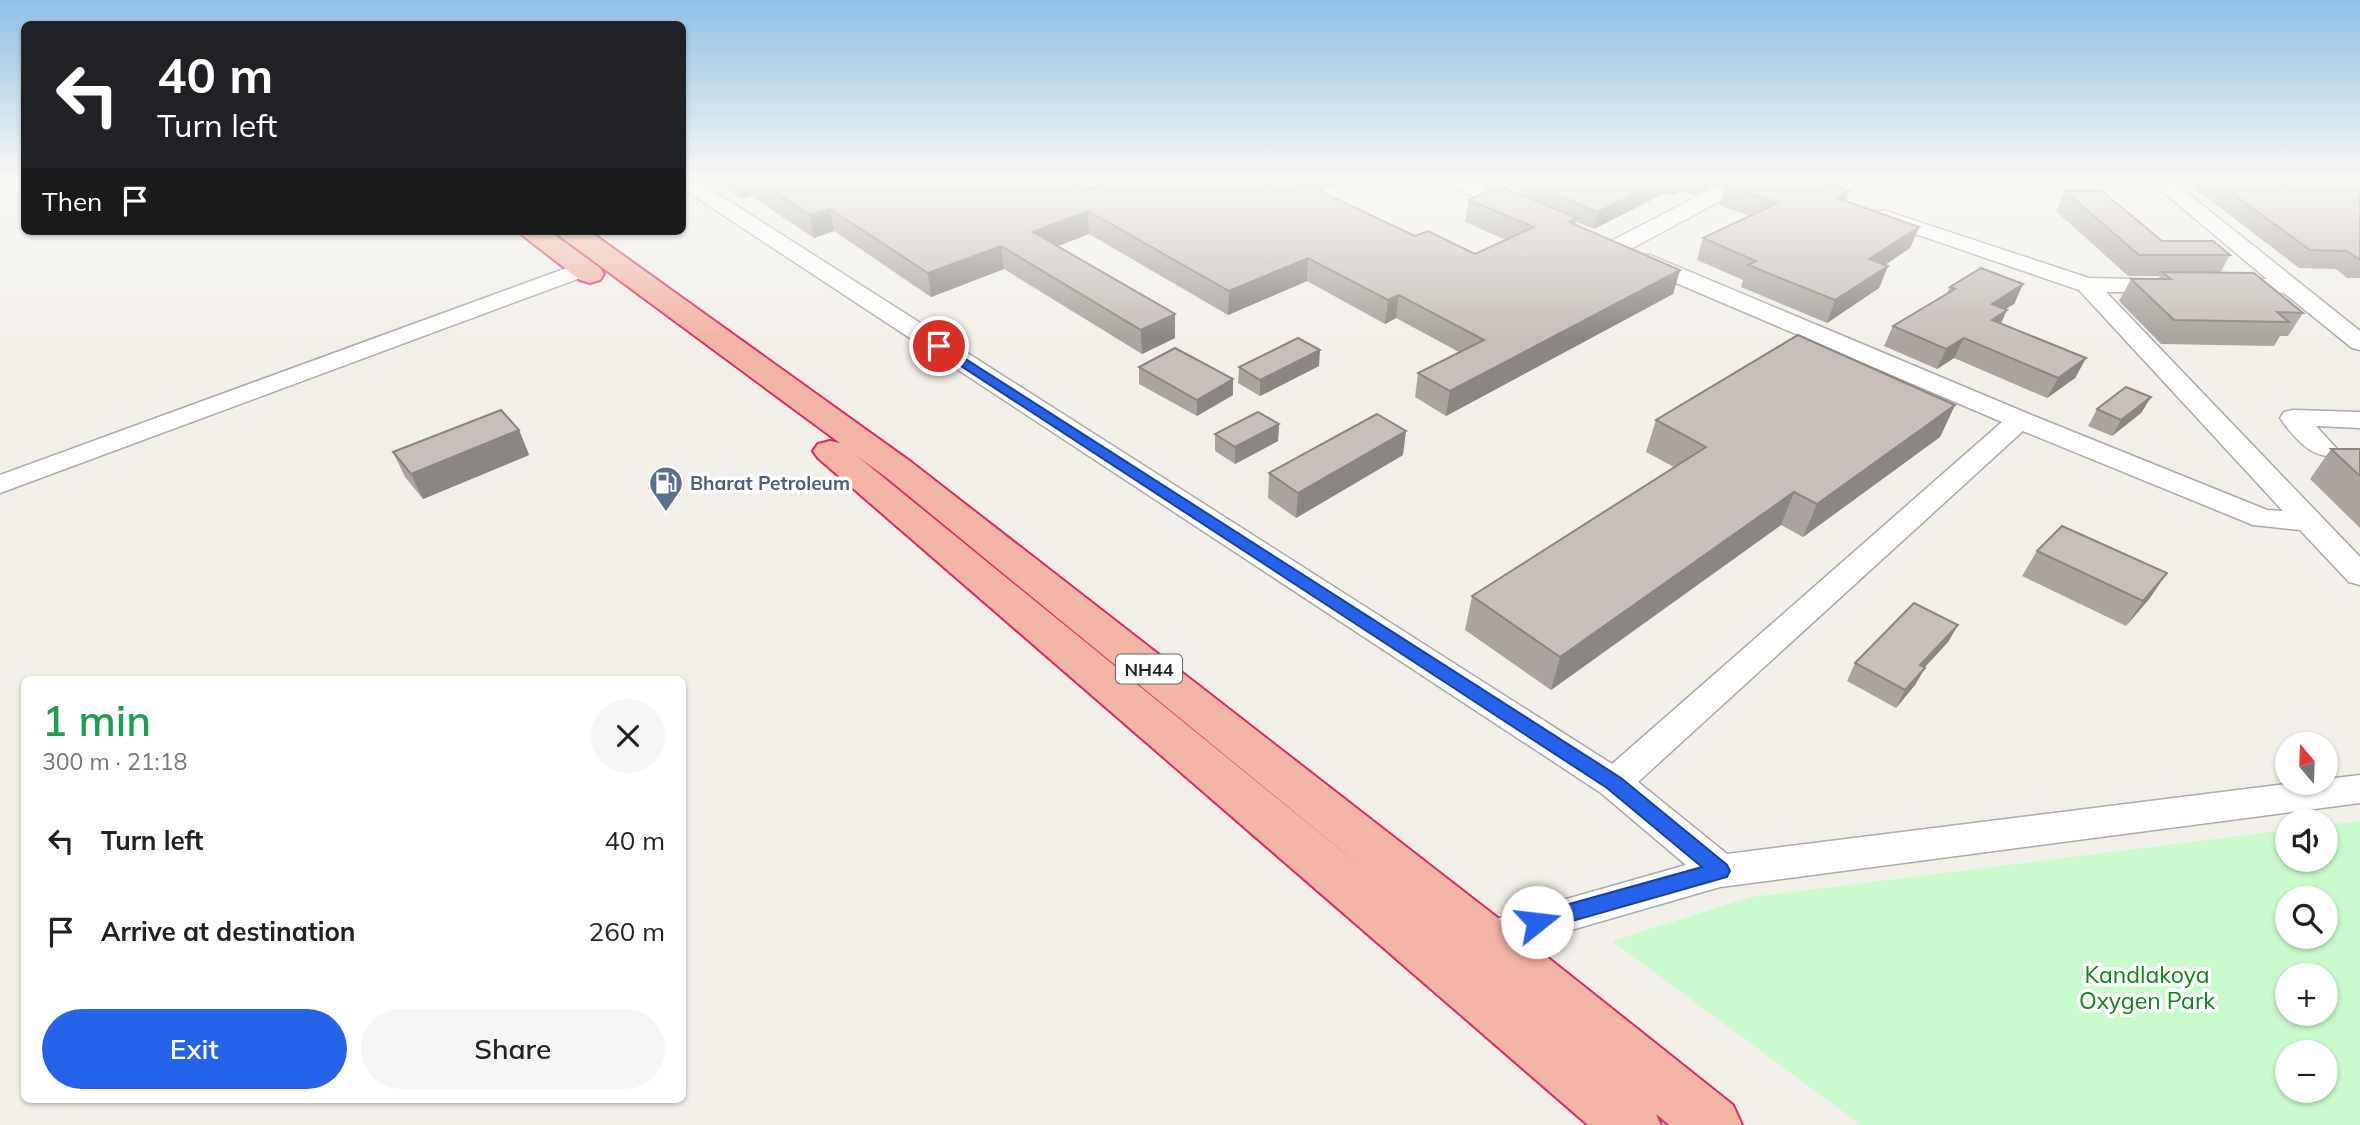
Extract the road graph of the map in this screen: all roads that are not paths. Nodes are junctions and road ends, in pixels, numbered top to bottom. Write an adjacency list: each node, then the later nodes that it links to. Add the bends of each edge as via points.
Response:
1 (765, 232): 18 (street)
2 (1645, 232): 7 (street)
3 (1931, 232): 9 (street)
4 (2223, 232): 10 (street)
5 (541, 235): 8 (highway, NH44)
6 (1590, 237): 7 (street)
7 (1615, 248): 12 (street)
8 (577, 250): 15 (street); 21 (highway, NH44, via 899,470); 22 (highway, NH44, via 855,469)
9 (2087, 285): 10 (street); 16 (street)
10 (2287, 285): 11 (street)
11 (2360, 344)
12 (2020, 420): 16 (street, via 2263,519); 18 (street)
13 (2360, 420): 14 (street, via 2293,418)
14 (2324, 449)
15 (0, 485)
16 (2308, 521): 17 (street)
17 (2360, 575)
18 (1614, 783): 20 (street)
19 (2360, 789): 20 (street)
20 (1720, 871): 21 (street)
21 (1485, 938): 23 (highway, NH44)
22 (1632, 1125)
23 (1713, 1125)

